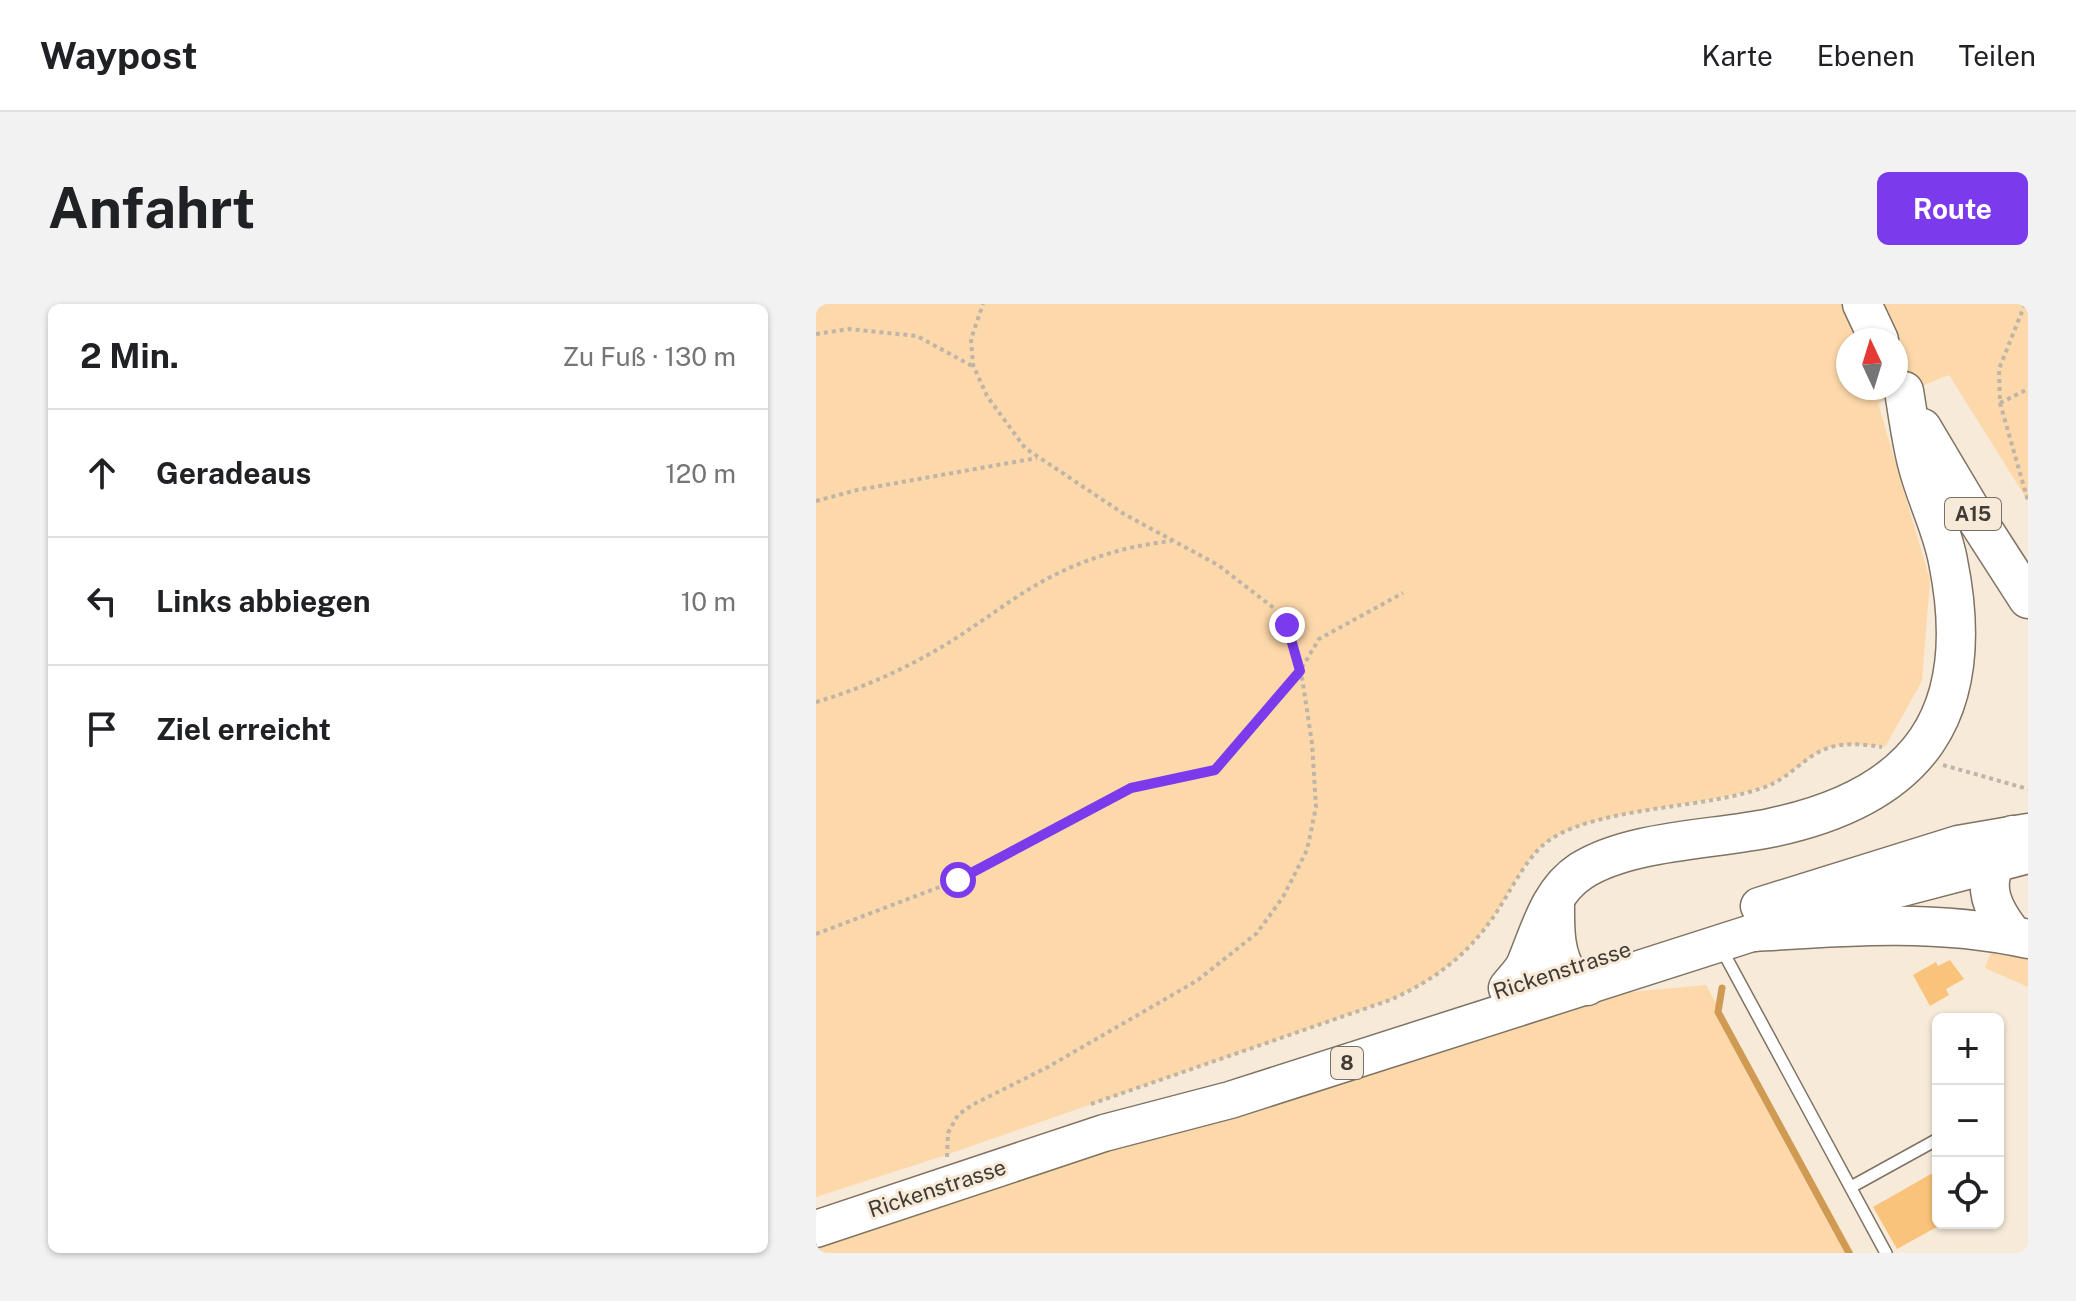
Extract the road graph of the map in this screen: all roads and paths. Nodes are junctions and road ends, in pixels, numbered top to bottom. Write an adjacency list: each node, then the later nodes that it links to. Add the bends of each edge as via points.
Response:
1 (983, 304): 6 (path, via 971,339)
2 (1862, 304): 4 (highway)
3 (2025, 304): 10 (path, via 1999,369)
4 (1873, 328)
5 (816, 334): 6 (path, via 849,329 917,336)
6 (974, 367): 11 (path, via 987,396 1025,448)
7 (2028, 389): 10 (path)
8 (1908, 399): 15 (highway, A15, via 1933,449)
9 (1904, 400): 23 (highway, via 1917,464 1948,561 1954,611 1956,656 1950,695 1930,738 1876,791 1772,828 1619,854 1580,872)
10 (2000, 403): 13 (path)
11 (1039, 458): 12 (path); 14 (path)
12 (816, 501)
13 (2028, 501)
14 (1173, 540): 17 (path, via 1218,565 1275,609 1287,625); 18 (path, via 1099,556 1043,581 942,646 852,692)
15 (2023, 589)
16 (1403, 593): 17 (path, via 1319,639)
17 (1300, 671): 25 (path, via 1215,770 1131,788 958,880); 32 (path, via 1316,807 1307,850 1283,897 1257,933 1198,980 958,1115 948,1133)
18 (816, 702)
19 (1885, 747): 30 (path, via 1833,746 1772,784 1745,793 1575,827 1541,846 1470,947 1420,987)
20 (1941, 764): 21 (path)
21 (2028, 789)
22 (2016, 846): 24 (main road, Rickenstrasse / 8); 26 (highway, via 1989,878 1997,915); 28 (main road, Rickenstrasse / 8, via 1944,848 1795,894)
23 (1555, 899): 28 (highway, via 1555,933); 29 (highway, via 1525,967)
24 (1755, 932): 26 (highway, via 1910,925); 27 (main road, Rickenstrasse / 8)
25 (816, 934)
26 (2020, 937)
27 (1719, 944): 28 (main road, Rickenstrasse / 8); 33 (lane)
28 (1577, 978): 29 (main road, Rickenstrasse / 8); 30 (main road, Rickenstrasse / 8, via 1230,1100)
29 (1508, 988): 30 (main road, Rickenstrasse / 8, via 1158,1105)
30 (1092, 1121): 32 (main road, Rickenstrasse / 8)
31 (1932, 1142): 33 (lane)
32 (954, 1162): 34 (main road, Rickenstrasse / 8)
33 (1851, 1187): 35 (lane)
34 (816, 1229)
35 (1886, 1253)

